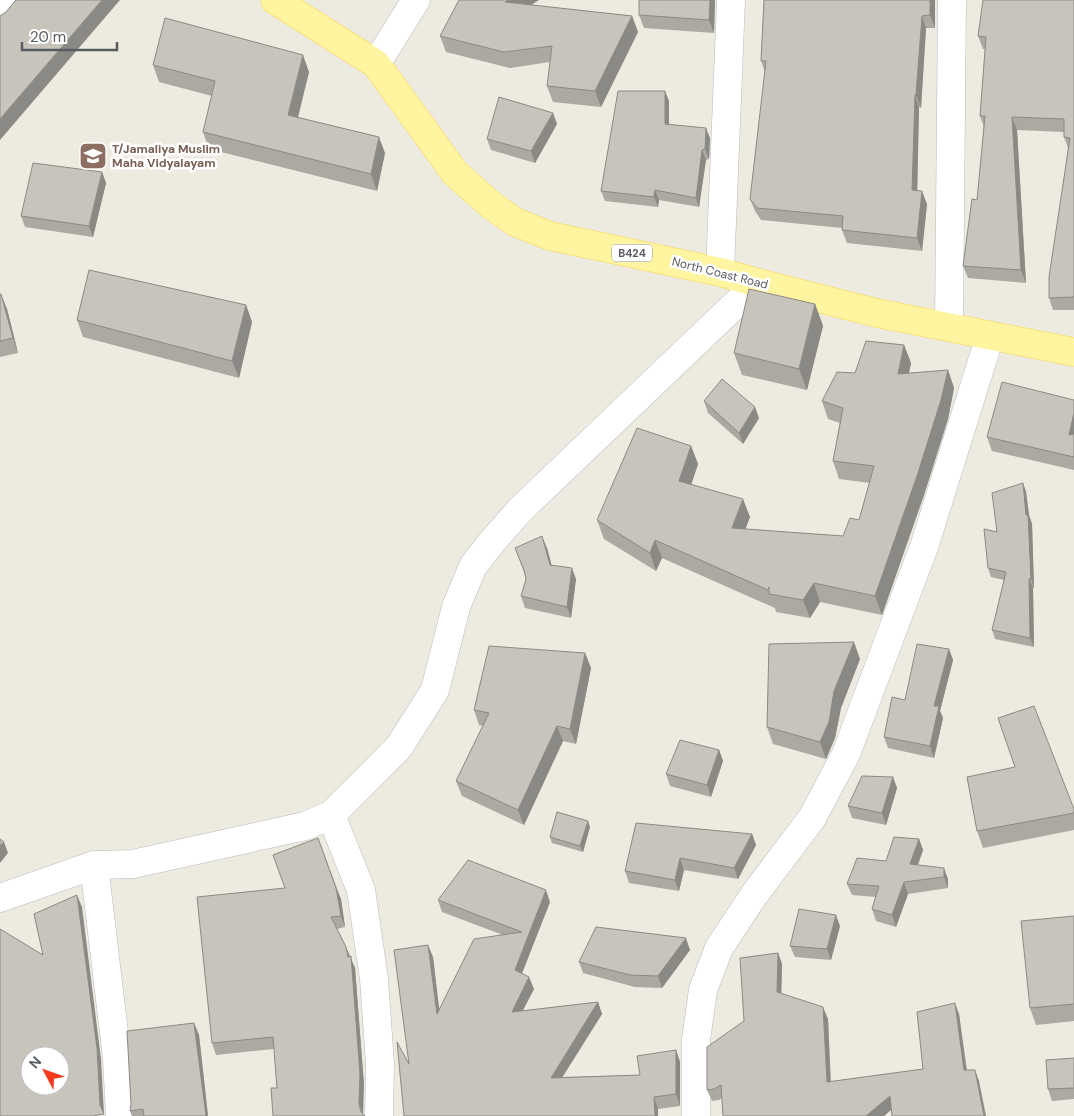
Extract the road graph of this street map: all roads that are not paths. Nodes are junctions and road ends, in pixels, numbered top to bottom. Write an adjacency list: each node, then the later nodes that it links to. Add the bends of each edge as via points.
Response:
1 (14, 0): 6 (street)
2 (275, 0): 7 (main road, North Coast Road / B424)
3 (416, 0): 7 (street)
4 (731, 0): 8 (street)
5 (952, 0): 10 (street)
6 (0, 16)
7 (376, 64): 8 (main road, North Coast Road / B424, via 455,173 515,222 550,236)
8 (720, 272): 9 (main road, North Coast Road / B424)
9 (758, 283): 10 (main road, North Coast Road / B424, via 877,313); 13 (street, via 520,510 472,566 456,607 434,690 399,747)
10 (949, 327): 11 (main road, North Coast Road / B424)
11 (990, 336): 12 (main road, North Coast Road / B424); 18 (street, via 925,544 846,754 812,818 719,948 703,990 696,1040)
12 (1074, 352)
13 (331, 815): 14 (street, via 305,826 133,864); 17 (street, via 361,890 374,979 380,1064)
14 (94, 866): 15 (street); 16 (street, via 117,1058)
15 (0, 898)
16 (120, 1116)
17 (379, 1116)
18 (696, 1116)

